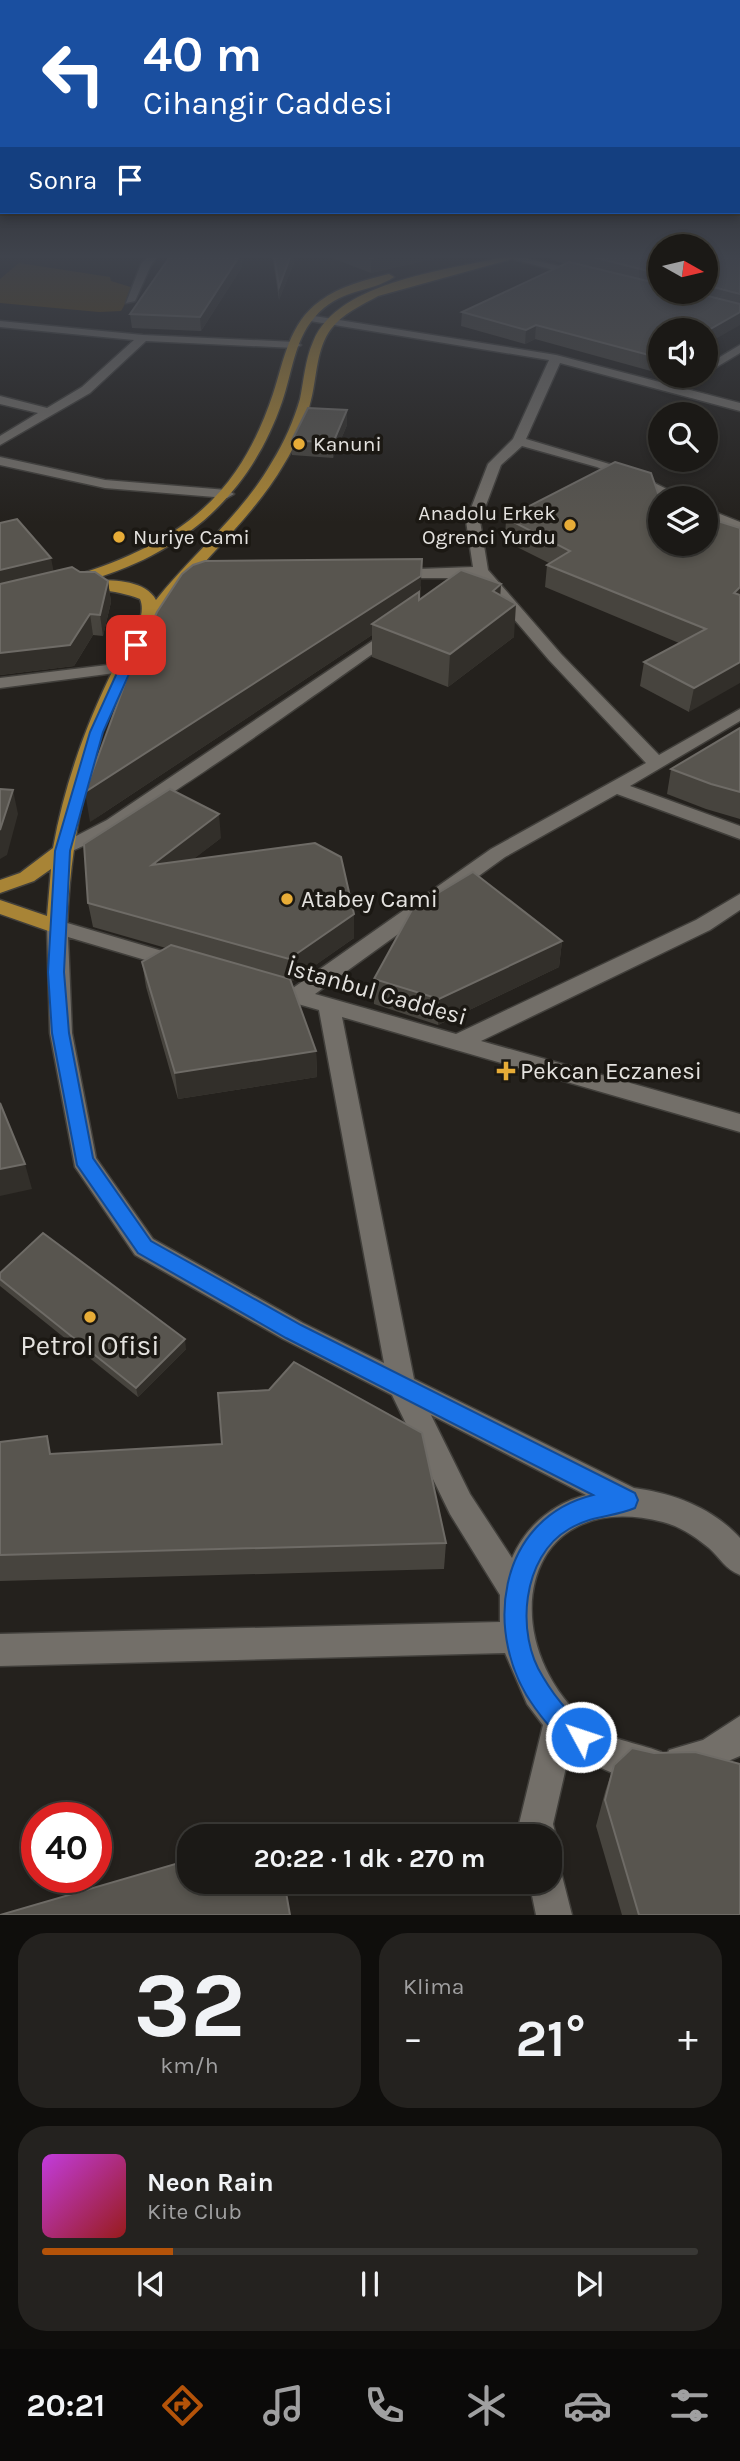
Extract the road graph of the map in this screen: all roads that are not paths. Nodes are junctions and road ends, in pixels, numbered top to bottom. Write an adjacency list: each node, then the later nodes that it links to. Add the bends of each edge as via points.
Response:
1 (136, 344): 11 (street, via 86,390)
2 (281, 344): 5 (street)
3 (317, 344): 21 (main road, via 303,408 277,464 247,507)
4 (473, 344): 7 (street)
5 (295, 345): 16 (main road, via 263,436)
6 (740, 348): 8 (street)
7 (556, 358): 10 (street, via 683,386); 13 (street)
8 (718, 362)
9 (0, 400): 11 (street)
10 (740, 407)
11 (49, 412): 12 (street)
12 (0, 441)
13 (519, 442): 15 (street); 19 (street, via 495,464 473,521)
14 (0, 461): 16 (street, via 105,484)
15 (657, 486)
16 (227, 494): 25 (main road, via 195,526 160,548 104,572 52,587 98,584 133,589 146,596)
17 (718, 518): 18 (street)
18 (740, 527)
19 (481, 571): 20 (street); 23 (street); 29 (street)
20 (372, 575)
21 (182, 578): 22 (street); 25 (main road)
22 (209, 578)
23 (458, 587)
24 (412, 619): 32 (street, via 114,824)
25 (147, 622): 26 (main road)
26 (124, 668): 27 (street); 32 (main road, via 96,732)
27 (0, 683)
28 (740, 714): 29 (street)
29 (657, 764): 30 (street)
30 (615, 788): 31 (street); 39 (street, via 498,853)
31 (740, 833)
32 (62, 851): 33 (main road, via 27,877); 36 (main road)
33 (0, 887)
34 (740, 901): 41 (street, via 703,925)
35 (0, 907): 36 (main road)
36 (57, 927): 37 (street); 43 (street, via 61,1033 84,1160 144,1247)
37 (204, 970)
38 (244, 981): 39 (street, İstanbul Caddesi)
39 (297, 996): 40 (street, İstanbul Caddesi)
40 (329, 1005): 41 (street, İstanbul Caddesi); 43 (street)
41 (459, 1042): 42 (street, İstanbul Caddesi)
42 (740, 1123)
43 (402, 1386): 44 (street); 46 (street, via 460,1504)
44 (627, 1500): 45 (street, via 665,1506 702,1524); 46 (street, via 590,1506 558,1523 530,1552)
45 (738, 1555)
46 (516, 1592): 47 (street)
47 (516, 1637): 48 (street); 49 (street, via 531,1682)
48 (0, 1650)
49 (561, 1722): 51 (street, via 602,1751 649,1765); 53 (street)
50 (740, 1733): 51 (street)
51 (696, 1761): 52 (street)
52 (740, 1776)
53 (536, 1824)
54 (550, 1894): 55 (street)
55 (554, 1915)

